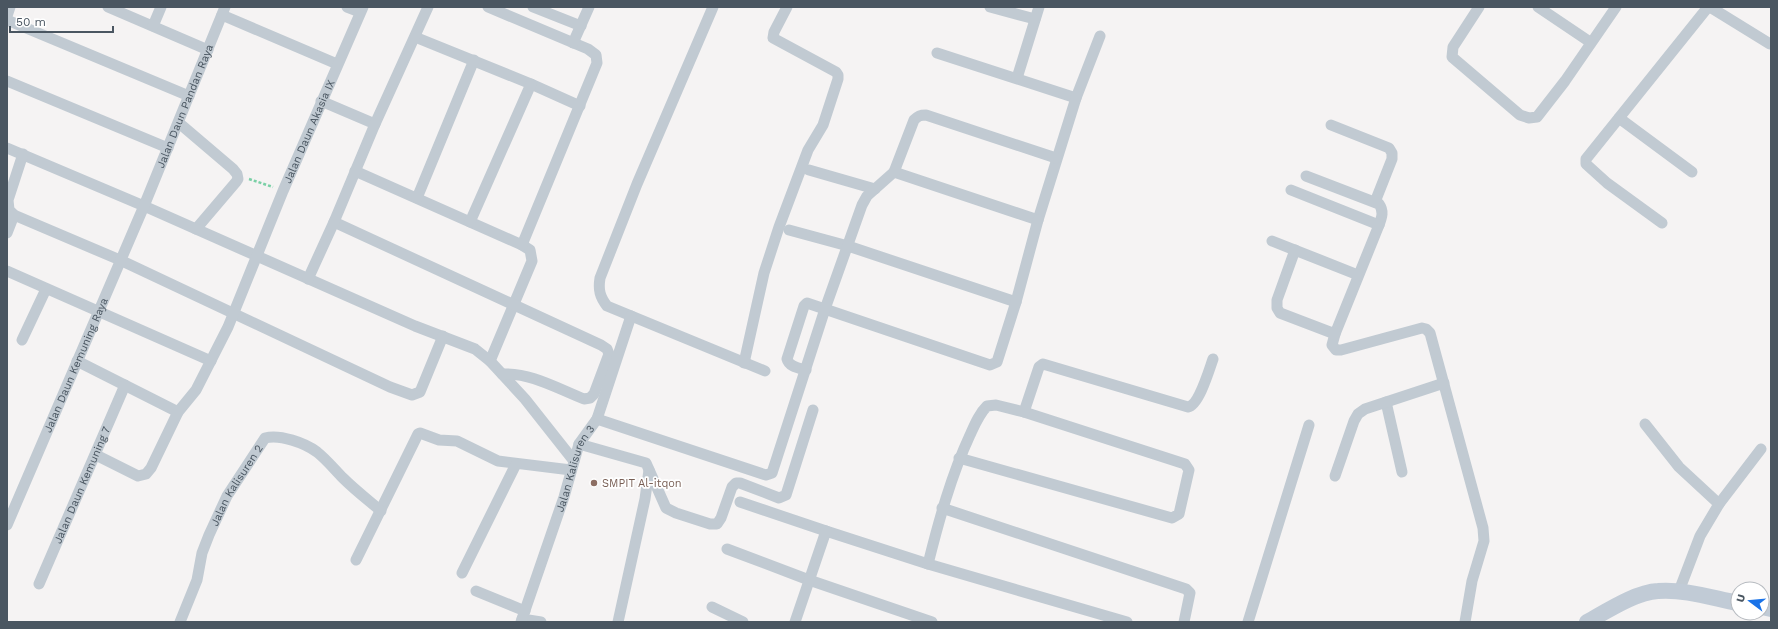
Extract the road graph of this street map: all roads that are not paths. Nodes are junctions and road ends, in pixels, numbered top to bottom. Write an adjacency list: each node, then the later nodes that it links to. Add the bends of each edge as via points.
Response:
1 (10, 7): 19 (street)
2 (108, 7): 22 (street)
3 (161, 7): 22 (street)
4 (347, 7): 17 (street)
5 (428, 7): 25 (street)
6 (488, 7): 23 (street)
7 (533, 7): 23 (street)
8 (589, 7): 23 (street)
9 (713, 7): 81 (street, via 637,184 600,278 601,298 607,306)
10 (787, 7): 89 (street, via 773,38 836,72 838,79 822,126 808,150 776,234 764,273)
11 (990, 7): 20 (street)
12 (1039, 7): 20 (street)
13 (1479, 7): 26 (street, via 1453,47 1452,57 1520,115 1529,118 1537,117 1565,81)
14 (1538, 7): 26 (street)
15 (1616, 7): 26 (street)
16 (1709, 7): 27 (street); 39 (street)
17 (362, 10): 31 (street, Jalan Daun Akasia IX)
18 (224, 11): 28 (street, Jalan Daun Pandan Raya); 31 (street)
19 (7, 16)
20 (1035, 19): 32 (street)
21 (7, 20): 35 (street)
22 (153, 26): 28 (street)
23 (577, 34): 38 (street, via 596,55 597,63)
24 (1100, 36): 36 (street)
25 (415, 37): 30 (street); 41 (street)
26 (1590, 42)
27 (1770, 44)
28 (208, 50): 35 (street, Jalan Daun Pandan Raya)
29 (937, 53): 32 (street)
30 (474, 60): 34 (street); 54 (street)
31 (338, 64): 37 (street, Jalan Daun Akasia IX)
32 (1017, 78): 36 (street)
33 (7, 81): 44 (street)
34 (531, 84): 38 (street); 60 (street)
35 (189, 96): 40 (street, Jalan Daun Pandan Raya)
36 (1076, 98): 46 (street)
37 (321, 101): 41 (street); 70 (street, Jalan Daun Akasia IX)
38 (580, 106): 67 (street)
39 (1619, 118): 50 (street); 61 (street, via 1586,159 1586,164)
40 (179, 123): 44 (street, Jalan Daun Pandan Raya); 63 (street, via 237,174 238,179)
41 (375, 124): 48 (street)
42 (1331, 126): 55 (street, via 1389,148 1392,152 1392,159)
43 (7, 148): 45 (street)
44 (168, 148): 56 (street, Jalan Daun Pandan Raya)
45 (23, 154): 56 (street); 57 (street, via 8,200 9,210)
46 (1056, 158): 49 (street, via 920,115 914,120); 58 (street)
47 (809, 170): 52 (street)
48 (356, 171): 54 (street); 59 (street)
49 (894, 172): 52 (street); 58 (street)
50 (1692, 172)
51 (1306, 176): 55 (street)
52 (874, 189): 68 (street, via 862,205)
53 (1291, 190): 62 (street)
54 (417, 198): 60 (street)
55 (1375, 202): 62 (street, via 1382,209)
56 (144, 206): 63 (street); 71 (street, Jalan Daun Kemuning Raya)
57 (14, 215): 65 (street); 71 (street)
58 (1038, 220): 76 (street)
59 (334, 222): 74 (street); 77 (street)
60 (470, 222): 67 (street)
61 (1662, 223)
62 (1379, 225): 73 (street)
63 (196, 229): 70 (street)
64 (789, 230): 68 (street)
65 (7, 233)
66 (1272, 241): 69 (street)
67 (522, 245): 77 (street, via 530,250 532,261)
68 (848, 246): 76 (street); 78 (street)
69 (1295, 250): 73 (street); 82 (street, via 1277,300 1277,308 1280,313)
70 (256, 256): 74 (street); 80 (street, Jalan Daun Akasia IX)
71 (120, 260): 79 (street, Jalan Daun Kemuning Raya); 80 (street)
72 (7, 272): 75 (street)
73 (1358, 275): 82 (street)
74 (308, 279): 83 (street)
75 (46, 289): 79 (street); 84 (street)
76 (1016, 302): 78 (street, via 997,362 990,365)
77 (514, 305): 87 (street); 92 (street, via 607,349 609,354 594,394 584,400 528,376)
78 (826, 309): 90 (street); 90 (street, via 807,303 805,305 790,348 787,359 789,363)
79 (99, 312): 86 (street, Jalan Daun Kemuning Raya); 88 (street)
80 (233, 313): 83 (street, via 412,396 420,392); 88 (street, Jalan Daun Akasia IX)
81 (631, 316): 89 (street); 99 (street, Jalan Kalisuren 3)
82 (1334, 334): 93 (street, via 1332,345 1336,350 1341,350 1426,329 1430,333)
83 (443, 336): 87 (street, via 476,350)
84 (22, 340)
85 (1213, 359): 98 (street, via 1198,397 1194,404 1188,407 1043,364 1039,367)
86 (77, 361): 94 (street); 115 (street, Jalan Daun Kemuning Raya)
87 (490, 361): 92 (street)
88 (211, 362): 97 (street, Jalan Daun Akasia IX, via 196,390)
89 (744, 363): 91 (street)
90 (806, 370): 99 (street, via 774,468 772,473 766,475)
91 (765, 371)
92 (502, 374): 107 (street, via 525,399)
93 (1444, 383): 95 (street); 138 (street, via 1483,528 1484,541 1472,581)
94 (125, 385): 97 (street); 104 (street, Jalan Daun Kemuning 7)
95 (1386, 402): 109 (street); 110 (street, via 1358,414)
96 (812, 410): 108 (street, via 786,495 779,498 736,483 717,524 710,524 666,508)
97 (178, 412): 104 (street, Jalan Daun Akasia IX, via 146,474 138,476)
98 (1024, 412): 105 (street, via 988,406 981,412); 105 (street, via 1185,464 1189,470 1179,514 1172,518)
99 (597, 420): 102 (street, Jalan Kalisuren 3)
100 (1645, 424): 112 (street, via 1679,467)
101 (1309, 425): 137 (street)
102 (579, 444): 107 (street, Jalan Kalisuren 3); 108 (street, via 639,460 646,463)
103 (1761, 449): 112 (street)
104 (96, 455): 122 (street, Jalan Daun Kemuning 7)
105 (959, 458): 113 (street)
106 (516, 464): 107 (street); 114 (street, via 498,461 457,441 438,440 420,433); 120 (street)
107 (572, 466): 127 (street, Jalan Kalisuren 3, via 558,516)
108 (649, 469): 131 (street, via 645,499)
109 (1402, 472)
110 (1335, 476)
111 (740, 502): 116 (street)
112 (1719, 504): 124 (street, via 1700,536)
113 (942, 508): 119 (street); 136 (street, via 1186,589 1190,593)
114 (380, 511): 118 (street); 129 (street, Jalan Kalisuren 2, via 317,452 298,443 271,436 265,438 227,496 202,553 197,580)
115 (7, 525)
116 (826, 531): 119 (street); 121 (street)
117 (727, 549): 121 (street)
118 (356, 560)
119 (928, 564): 135 (street)
120 (462, 573)
121 (809, 580): 133 (street); 134 (street)
122 (39, 584)
123 (476, 591): 127 (street)
124 (1679, 591): 125 (main road); 128 (main road, via 1657,591 1639,596)
125 (1730, 601)
126 (712, 607): 132 (street)
127 (523, 617): 130 (street)
128 (1593, 620)
129 (180, 622)
130 (541, 622)
131 (618, 622)
132 (743, 622)
133 (795, 622)
134 (932, 622)
135 (1127, 622)
136 (1184, 622)
137 (1248, 622)
138 (1465, 622)

